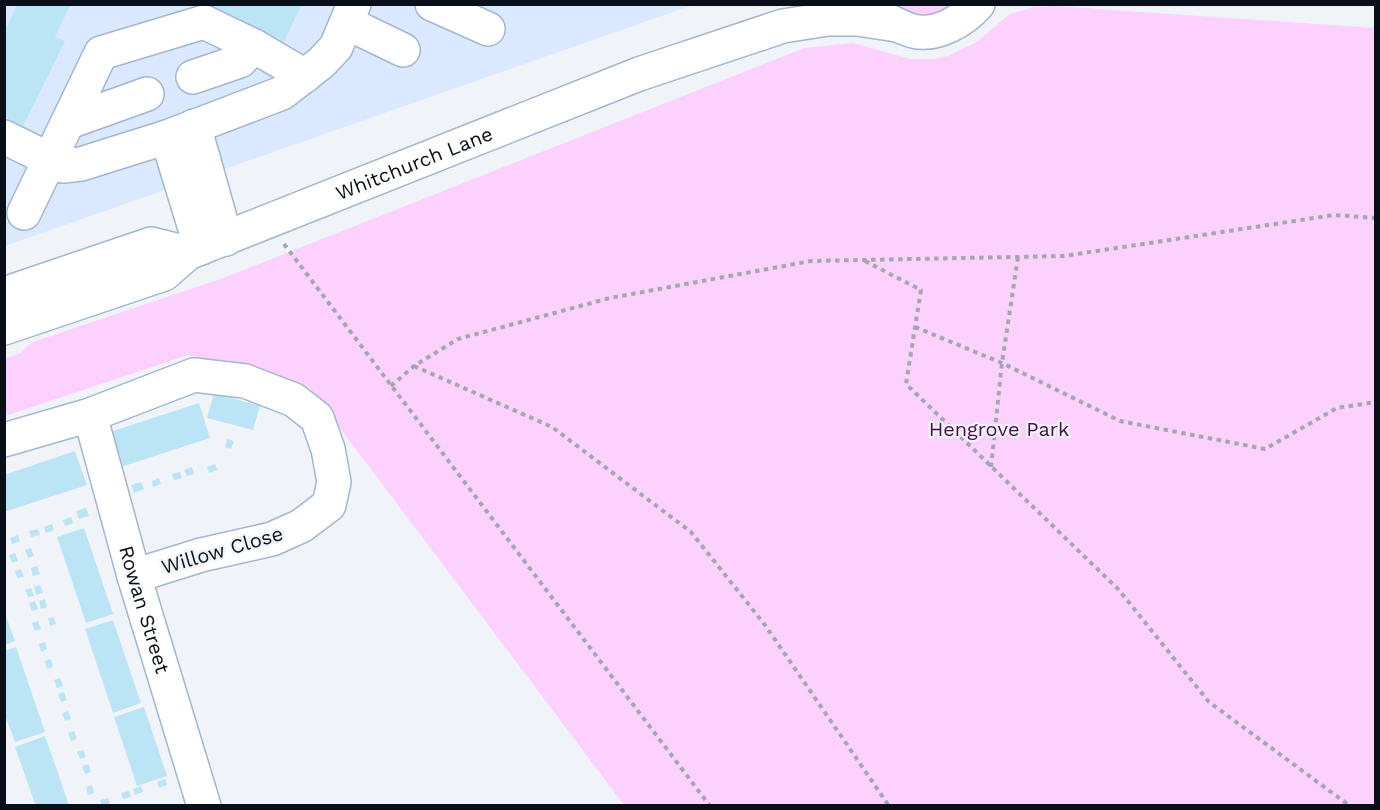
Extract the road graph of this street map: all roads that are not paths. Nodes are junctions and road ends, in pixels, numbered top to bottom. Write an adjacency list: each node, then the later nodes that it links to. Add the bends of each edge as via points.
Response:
1 (432, 4): 7 (street)
2 (774, 4): 10 (street, Whitchurch Lane)
3 (866, 4): 6 (street, Whitchurch Lane)
4 (978, 4): 6 (street, Whitchurch Lane, via 968,16 939,30 916,32)
5 (351, 14): 9 (street); 12 (street, via 336,47)
6 (897, 25): 10 (street, Whitchurch Lane, via 828,19 783,26)
7 (488, 29)
8 (254, 46): 11 (street, via 240,61); 12 (street); 14 (street, via 204,22 101,53)
9 (404, 50)
10 (639, 74): 19 (street, Whitchurch Lane)
11 (193, 76)
12 (305, 76): 15 (street, via 282,93)
13 (147, 94): 14 (street)
14 (69, 122): 17 (street)
15 (181, 131): 17 (street, via 81,164 63,166); 19 (street)
16 (4, 137): 17 (street)
17 (50, 159): 18 (street)
18 (24, 213)
19 (205, 247): 20 (street, via 151,244); 21 (street, Whitchurch Lane, via 164,274)
20 (4, 294)
21 (4, 328)
22 (90, 415): 23 (street, Willow Close); 24 (street, Rowan Street); 24 (street, Willow Close, via 194,375 245,381 294,400 316,418 328,449 334,482 328,504 302,526 272,539)
23 (4, 440)
24 (134, 576): 25 (street, Rowan Street)
25 (204, 806)

